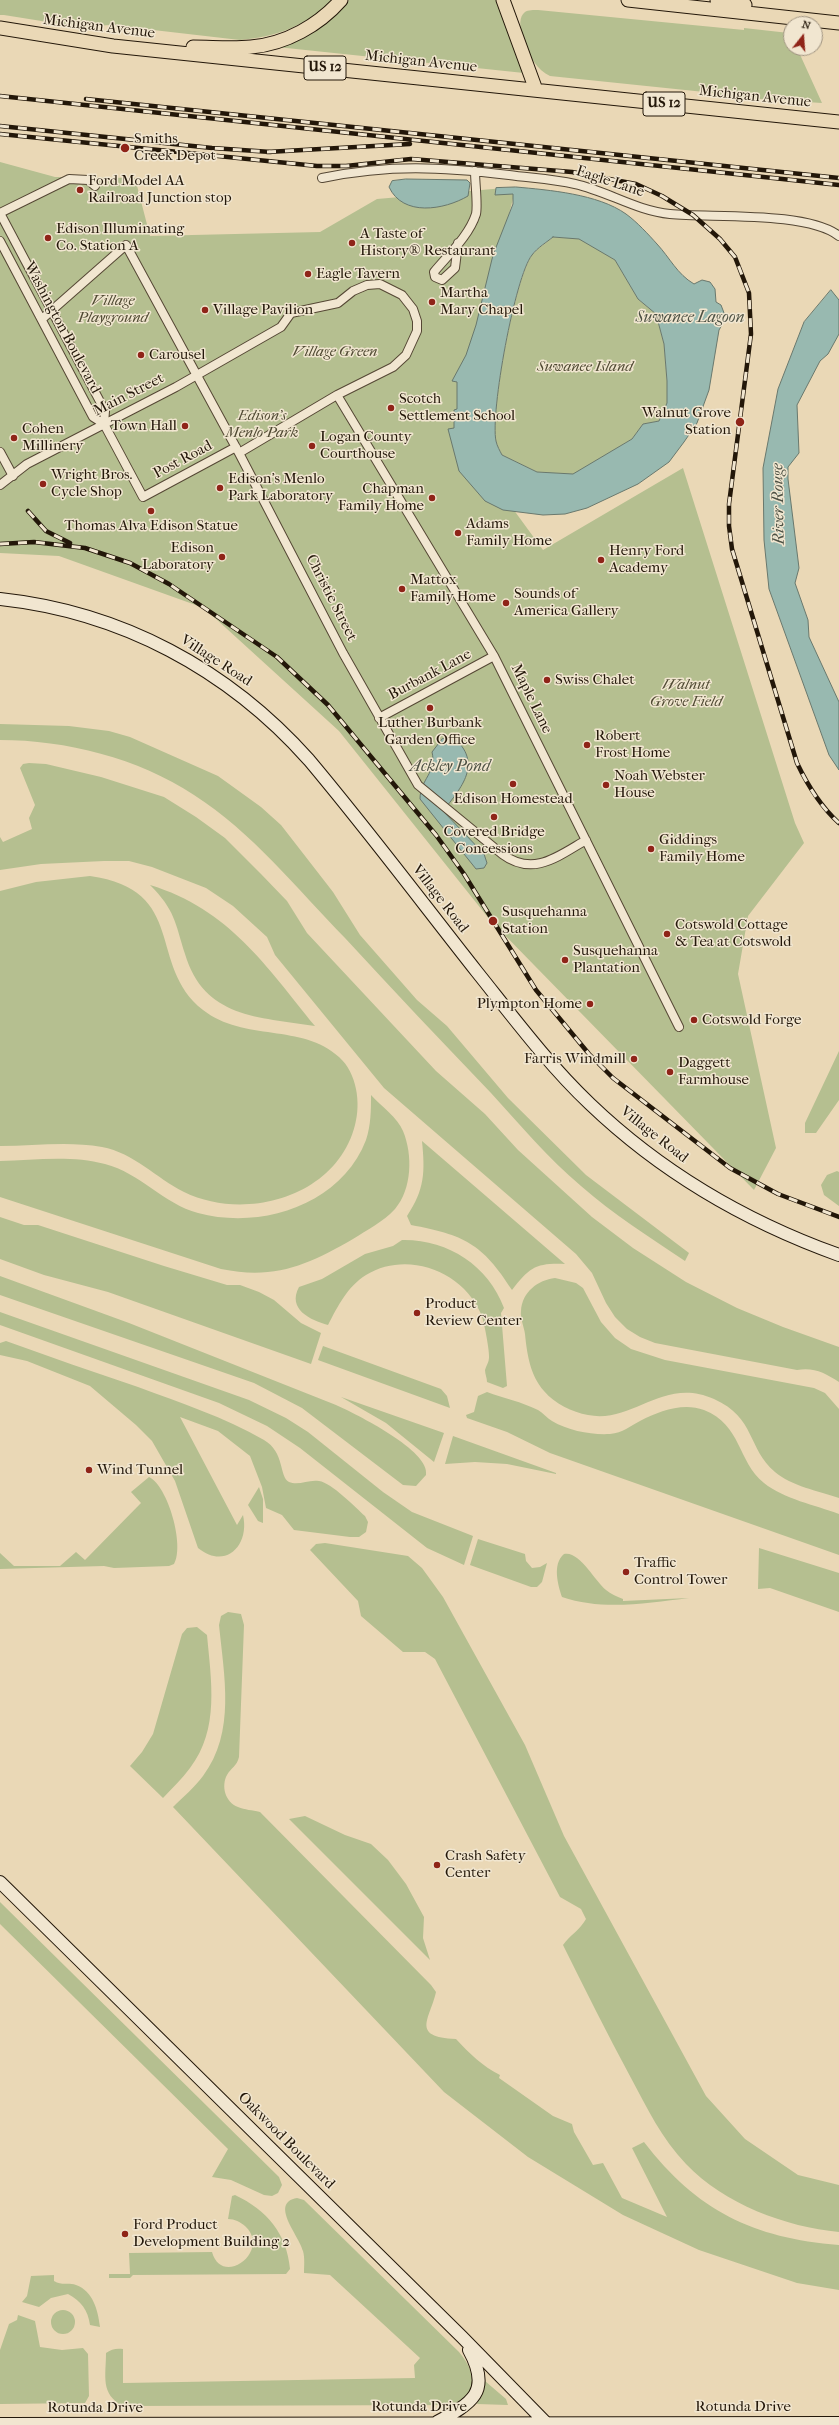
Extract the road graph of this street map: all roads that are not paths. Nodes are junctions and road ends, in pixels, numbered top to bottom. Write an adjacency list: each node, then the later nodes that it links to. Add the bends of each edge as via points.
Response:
1 (341, 0): 8 (main road, via 325,16 304,30 281,41 252,47)
2 (503, 0): 9 (main road)
3 (628, 0): 5 (main road)
4 (717, 0): 5 (main road, via 743,4)
5 (773, 16): 6 (main road)
6 (839, 23)
7 (0, 28): 8 (main road, Michigan Avenue / US 12)
8 (114, 46): 9 (main road, Michigan Avenue / US 12)
9 (536, 90): 10 (main road, Michigan Avenue / US 12)
10 (839, 122)
11 (475, 171): 12 (street, Eagle Lane, via 401,167); 15 (street, Eagle Lane, via 575,184 669,214 726,215 808,223 826,228); 17 (street, via 476,214)
12 (322, 178)
13 (95, 186): 14 (street, via 88,180 68,179)
14 (0, 213): 18 (street, Washington Boulevard)
15 (839, 236)
16 (0, 241): 19 (street, Washington Boulevard)
17 (458, 243)
18 (53, 311): 19 (street); 20 (street, Christie Street, via 126,245); 22 (street, Washington Boulevard, via 105,410)
19 (42, 319): 22 (street, Washington Boulevard, via 93,417)
20 (197, 376): 21 (street, Main Street, via 281,327 291,313 338,303 353,291 367,285 380,284 397,291 413,309 418,321 417,331 406,355 393,367); 22 (street, Main Street); 23 (street, Christie Street)
21 (337, 395): 23 (street, Post Road); 29 (street, Maple Lane)
22 (104, 424): 25 (street, Main Street, via 27,464); 27 (street, Washington Boulevard)
23 (237, 450): 27 (street, Post Road); 30 (street, Christie Street)
24 (0, 452): 25 (street)
25 (13, 476): 26 (street, Main Street)
26 (0, 486)
27 (143, 497)
28 (0, 598): 33 (main road, Village Road, via 50,606 120,627 184,657 243,696 277,726 309,760 526,1034 591,1104 638,1145 689,1182 773,1229)
29 (494, 656): 30 (street, Burbank Lane); 31 (street, Maple Lane)
30 (379, 718): 31 (street, Christie Street, via 418,785 513,862 523,865 542,862)
31 (586, 840): 32 (street, Maple Lane)
32 (679, 1027)
33 (839, 1255)
34 (0, 1882): 35 (main road, Oakwood Boulevard)
35 (462, 2337): 36 (main road, via 479,2371 479,2386 472,2400 464,2408); 39 (main road, Oakwood Boulevard)
36 (435, 2423): 38 (main road, Rotunda Drive); 39 (main road, Rotunda Drive)
37 (839, 2423): 40 (main road, Rotunda Drive)
38 (0, 2424)
39 (547, 2424): 40 (main road, Rotunda Drive)
40 (666, 2424)

